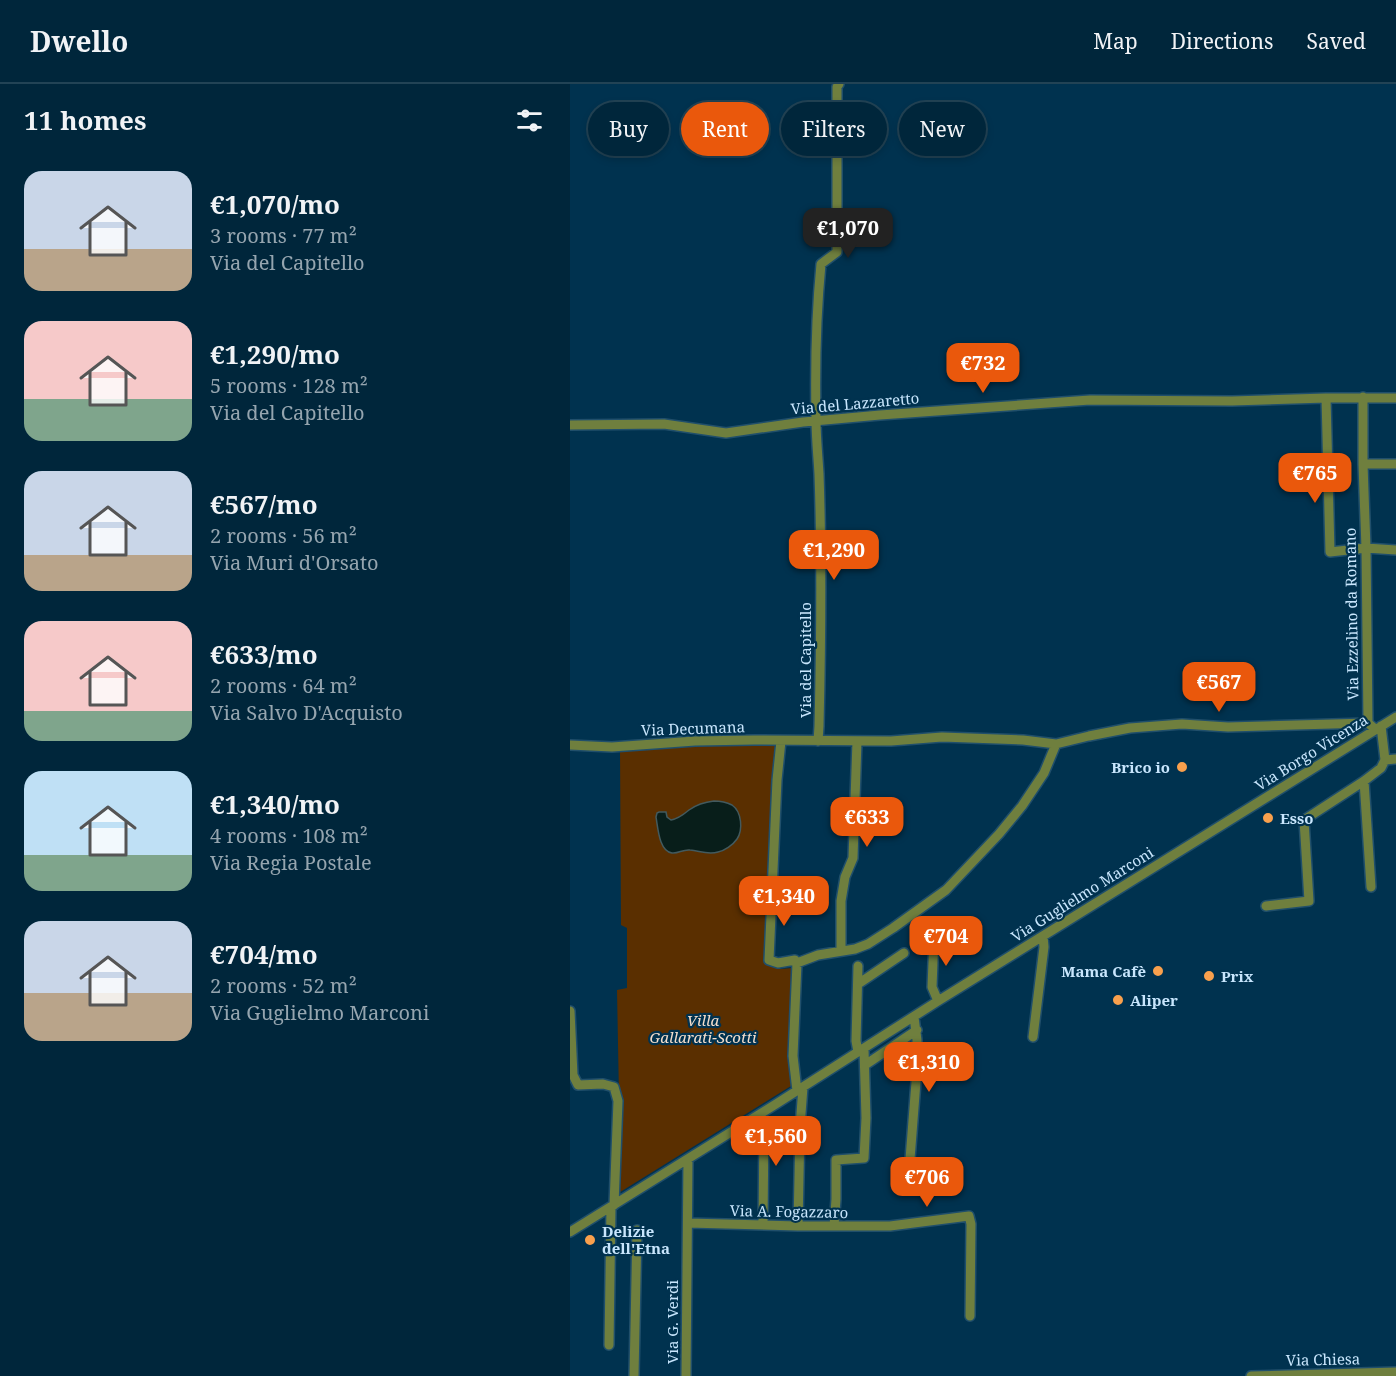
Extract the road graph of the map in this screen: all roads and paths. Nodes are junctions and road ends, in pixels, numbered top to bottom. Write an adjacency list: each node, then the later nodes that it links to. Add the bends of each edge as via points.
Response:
1 (839, 84): 5 (street, Via del Capitello, via 837,252 821,264)
2 (1363, 397): 3 (street, Via del Lazzaretto); 4 (street, Via del Lazzaretto); 7 (street, Via Ezzelino da Romano)
3 (1326, 398): 5 (street, Via del Lazzaretto, via 1090,400); 9 (street, via 1330,552)
4 (1396, 398)
5 (816, 421): 6 (street, Via del Lazzaretto, via 726,433 664,424); 14 (street, Via del Capitello, via 821,601)
6 (570, 425)
7 (1363, 464): 8 (street); 9 (street, Via Ezzelino da Romano)
8 (1396, 464)
9 (1366, 548): 10 (street); 12 (street, Via Ezzelino da Romano)
10 (1396, 550)
11 (1396, 717): 12 (street, Via Borgo Vicenza)
12 (1375, 726): 16 (street, via 1182,724 1130,728); 19 (street, Via Ezzelino da Romano); 21 (street, Via Borgo Vicenza)
13 (781, 741): 14 (street, Via Decumana); 17 (street, Via Decumana); 28 (street, via 769,960)
14 (818, 741): 15 (street, Via Decumana)
15 (857, 741): 16 (street, Via Decumana, via 942,737); 26 (street, via 853,858 841,901)
16 (1056, 744): 26 (street, via 1022,806 946,890 868,944)
17 (570, 745)
18 (1396, 759): 19 (street)
19 (1384, 760): 20 (street, via 1381,768)
20 (1364, 781): 22 (street); 23 (street, via 1304,820 1309,901)
21 (1241, 812): 25 (street, Via Guglielmo Marconi)
22 (1371, 887)
23 (1266, 906)
24 (937, 931): 31 (street, via 932,987)
25 (1043, 936): 31 (street, Via Guglielmo Marconi); 35 (street)
26 (841, 951): 28 (street)
27 (904, 953): 30 (street)
28 (796, 963): 38 (street, via 793,1056)
29 (858, 966): 30 (street)
30 (858, 984): 36 (street, via 856,1041)
31 (938, 1001): 33 (street, Via Guglielmo Marconi)
32 (570, 1011): 42 (street, via 573,1075 578,1085 614,1087 618,1101)
33 (914, 1017): 34 (street); 36 (street, Via Guglielmo Marconi)
34 (916, 1030): 37 (street); 41 (street)
35 (1033, 1037)
36 (861, 1050): 37 (street); 38 (street, Via Guglielmo Marconi)
37 (865, 1065): 46 (street, via 864,1158 836,1160)
38 (800, 1089): 39 (street, Via Guglielmo Marconi); 45 (street)
39 (761, 1114): 40 (street, Via Guglielmo Marconi); 44 (street)
40 (688, 1159): 42 (street, Via Guglielmo Marconi); 43 (street, Via G. Verdi)
41 (909, 1172)
42 (612, 1206): 48 (street, Via Guglielmo Marconi); 50 (street)
43 (688, 1223): 44 (street, Via A. Fogazzaro); 53 (street, Via G. Verdi)
44 (763, 1225): 45 (street, Via A. Fogazzaro)
45 (798, 1226): 46 (street, Via A. Fogazzaro)
46 (834, 1226): 49 (street, Via A. Fogazzaro, via 890,1226 969,1216)
47 (637, 1230): 52 (street)
48 (570, 1232)
49 (970, 1316)
50 (609, 1345)
51 (1396, 1372): 54 (street, Via Chiesa)
52 (634, 1376)
53 (686, 1376)
54 (1251, 1376)

